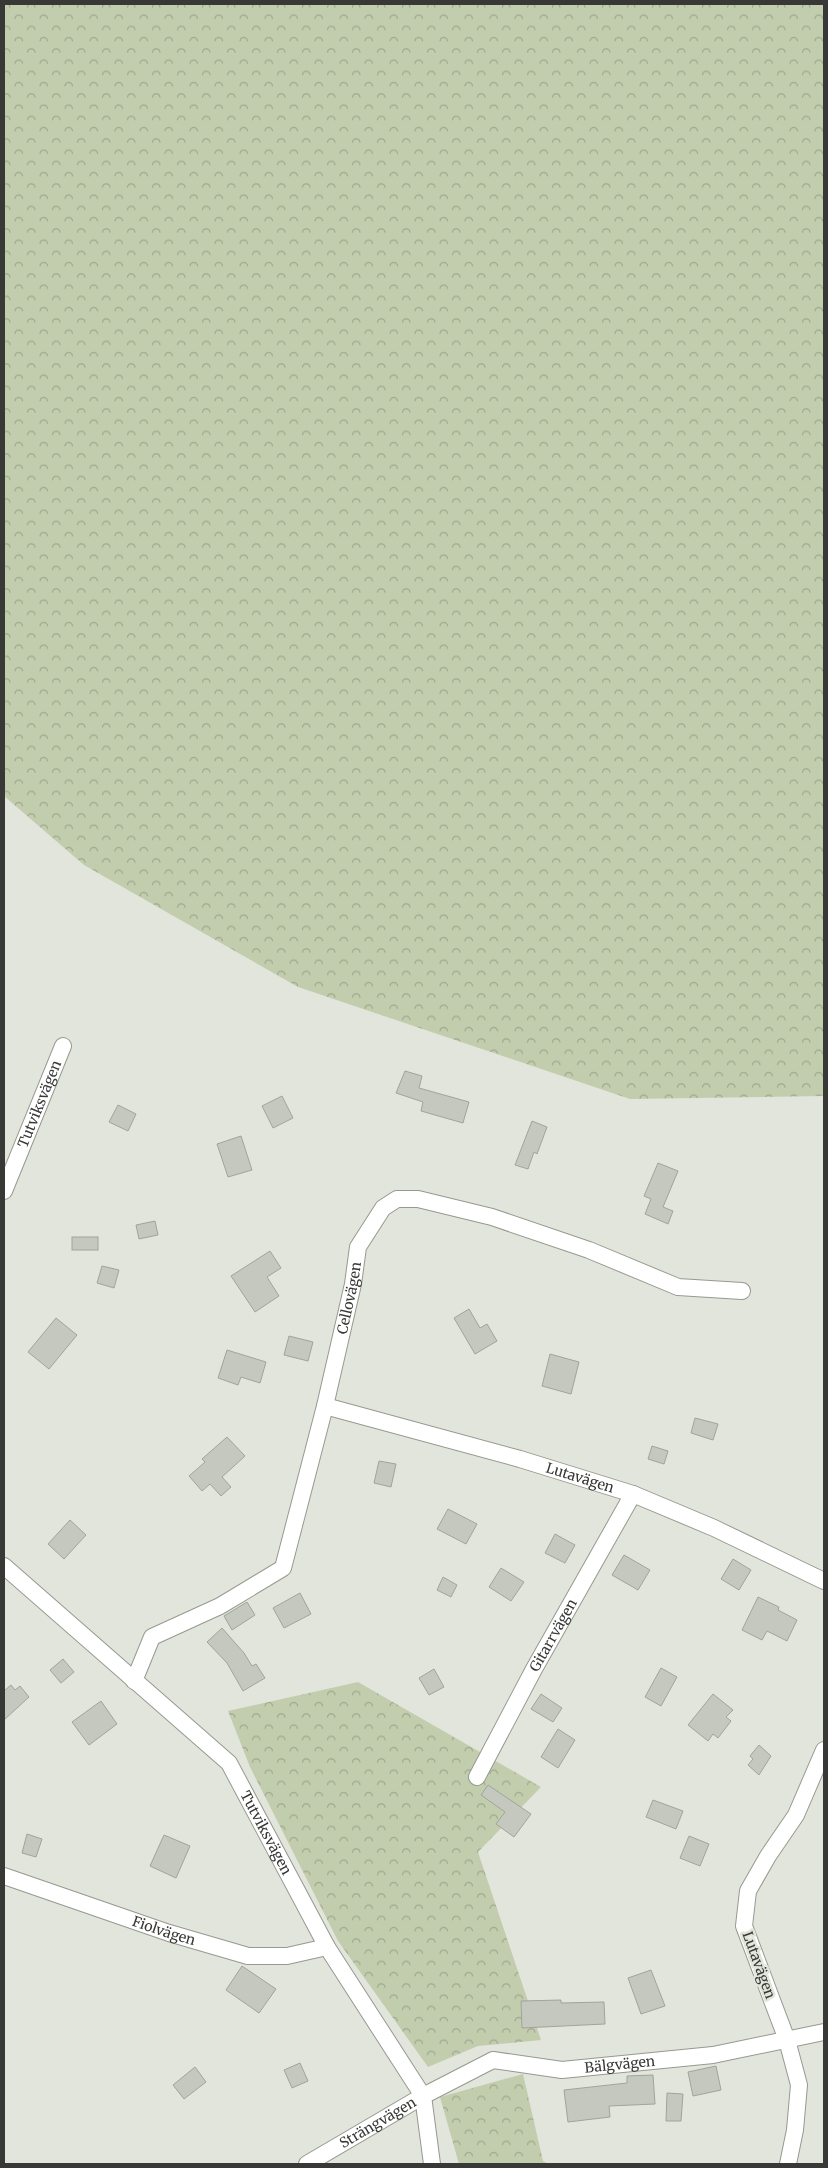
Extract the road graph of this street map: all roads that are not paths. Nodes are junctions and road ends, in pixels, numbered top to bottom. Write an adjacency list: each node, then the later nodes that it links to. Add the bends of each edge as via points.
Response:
1 (63, 1046): 2 (street, Tutviksvägen)
2 (4, 1191)
3 (742, 1291): 4 (street, Cellovägen, via 678,1287 589,1250 492,1218 418,1199 397,1200 383,1208 358,1247 353,1284)
4 (325, 1406): 5 (street, Lutavägen, via 520,1459); 8 (street, Cellovägen, via 283,1568 220,1606 152,1637)
5 (633, 1494): 7 (street, Lutavägen, via 714,1528); 10 (street, Gitarrvägen, via 534,1668)
6 (4, 1566): 8 (street, Tutviksvägen)
7 (824, 1581)
8 (134, 1681): 12 (street, Tutviksvägen, via 229,1763)
9 (824, 1750): 14 (street, Lutavägen, via 796,1815 748,1891 744,1926)
10 (477, 1777)
11 (4, 1876): 12 (street, Fiolvägen, via 169,1933 248,1956 287,1956)
12 (327, 1947): 15 (street, Tutviksvägen)
13 (824, 2032): 14 (street, Bälgvägen)
14 (787, 2040): 15 (street, Bälgvägen, via 713,2055 562,2070 493,2060); 18 (street, Lutavägen, via 799,2085)
15 (423, 2096): 16 (street, Strängvägen); 17 (street, Tutviksvägen)
16 (307, 2164)
17 (432, 2164)
18 (788, 2164)

